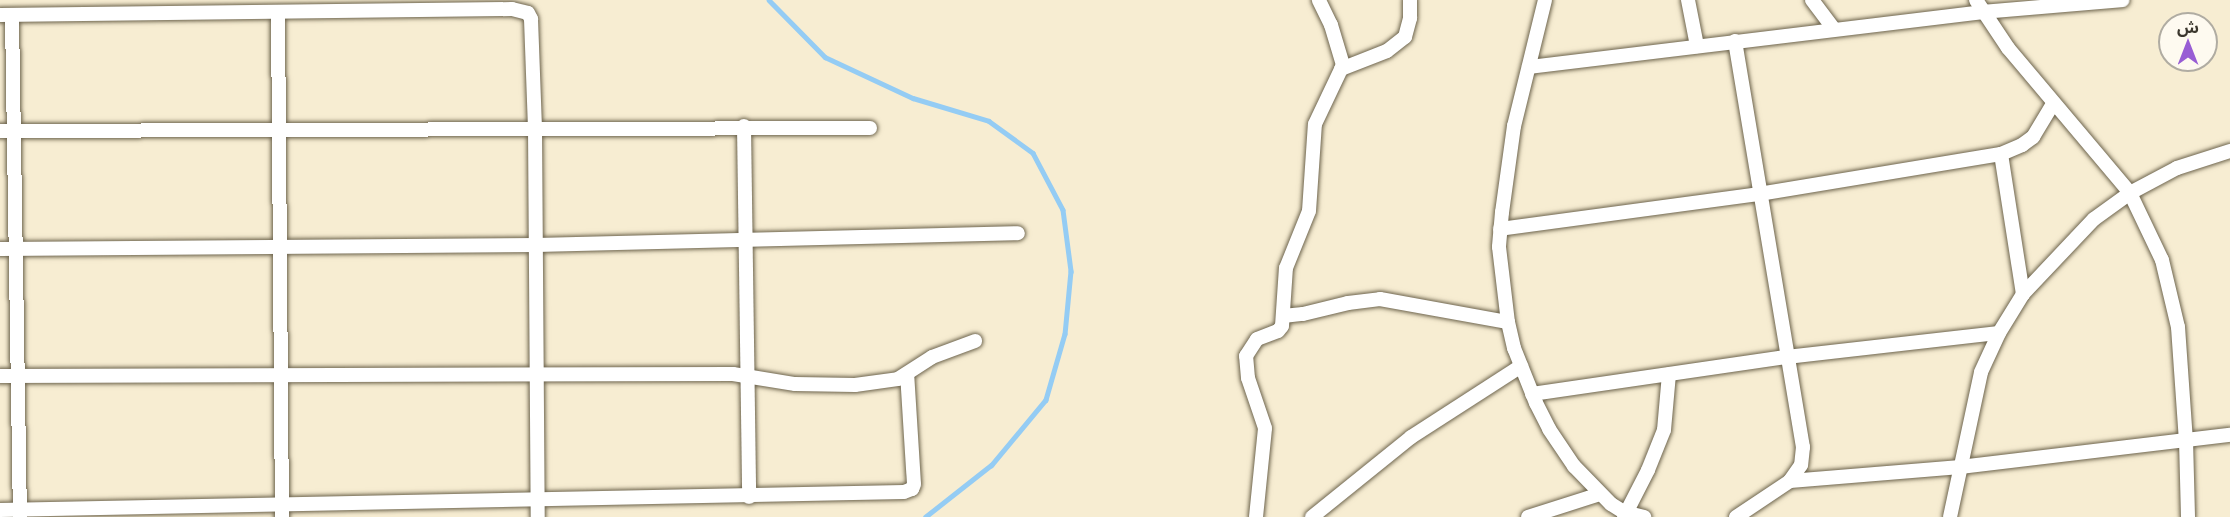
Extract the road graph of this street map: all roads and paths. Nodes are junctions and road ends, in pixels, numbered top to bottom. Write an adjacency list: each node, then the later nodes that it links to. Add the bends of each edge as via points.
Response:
1 (1319, 0): 16 (street, via 1341,53)
2 (1410, 0): 16 (street, via 1405,37 1387,51)
3 (1545, 0): 15 (street)
4 (1688, 0): 14 (street)
5 (1812, 0): 12 (street)
6 (2122, 0): 9 (street)
7 (351, 5): 8 (street); 10 (street)
8 (508, 5): 19 (street, via 531,16)
9 (1979, 6): 12 (street); 17 (street)
10 (278, 12): 11 (street); 21 (street)
11 (6, 15): 22 (street)
12 (1834, 29): 13 (street)
13 (1735, 41): 14 (street); 26 (street)
14 (1696, 46): 15 (street)
15 (1529, 68): 27 (street, via 1514,126)
16 (1341, 69): 35 (street, via 1315,123 1310,211 1286,268)
17 (2053, 104): 24 (street, via 2033,137); 25 (street)
18 (744, 126): 19 (street); 20 (street); 29 (street)
19 (535, 128): 21 (street); 30 (street)
20 (870, 128)
21 (279, 129): 22 (street); 31 (street)
22 (7, 131): 33 (street)
23 (2230, 151): 25 (street, via 2177,168)
24 (2001, 154): 26 (street); 34 (street)
25 (2130, 193): 34 (street, via 2094,219); 50 (street, via 2162,260 2178,327)
26 (1759, 194): 27 (street); 39 (street)
27 (1500, 229): 36 (street)
28 (1018, 233): 29 (street)
29 (746, 241): 30 (street); 45 (street)
30 (536, 245): 31 (street); 42 (street)
31 (279, 246): 33 (street); 41 (street)
32 (0, 249): 33 (street)
33 (16, 249): 47 (street)
34 (2023, 294): 37 (street)
35 (1282, 315): 36 (street, via 1303,315 1348,303 1380,300); 61 (street, via 1281,329 1257,339 1246,356 1248,378 1266,433)
36 (1508, 322): 40 (street)
37 (1999, 333): 39 (street); 51 (street, via 1981,372)
38 (975, 341): 43 (street, via 932,357)
39 (1787, 357): 44 (street); 52 (street, via 1803,447 1801,465)
40 (1521, 366): 48 (street); 62 (street, via 1412,437)
41 (280, 374): 42 (street); 47 (street); 57 (street)
42 (537, 374): 45 (street); 55 (street)
43 (907, 374): 45 (street, via 887,382 855,385 795,384); 54 (street, via 912,489)
44 (1669, 374): 48 (street); 59 (street, via 1664,430)
45 (748, 375): 54 (street)
46 (0, 376): 47 (street)
47 (17, 376): 58 (street)
48 (1532, 394): 53 (street, via 1549,429)
49 (2230, 435): 50 (street)
50 (2186, 440): 51 (street); 67 (street)
51 (1960, 467): 52 (street); 66 (street)
52 (1790, 481): 65 (street)
53 (1600, 494): 59 (street); 63 (street)
54 (750, 497): 55 (street)
55 (538, 500): 57 (street); 60 (street)
56 (0, 510): 58 (street)
57 (282, 511): 58 (street)
58 (20, 513)
59 (1624, 515): 64 (street)
60 (538, 517)
61 (1256, 517)
62 (1312, 517)
63 (1528, 517)
64 (1644, 517)
65 (1736, 517)
66 (1950, 517)
67 (2188, 517)

